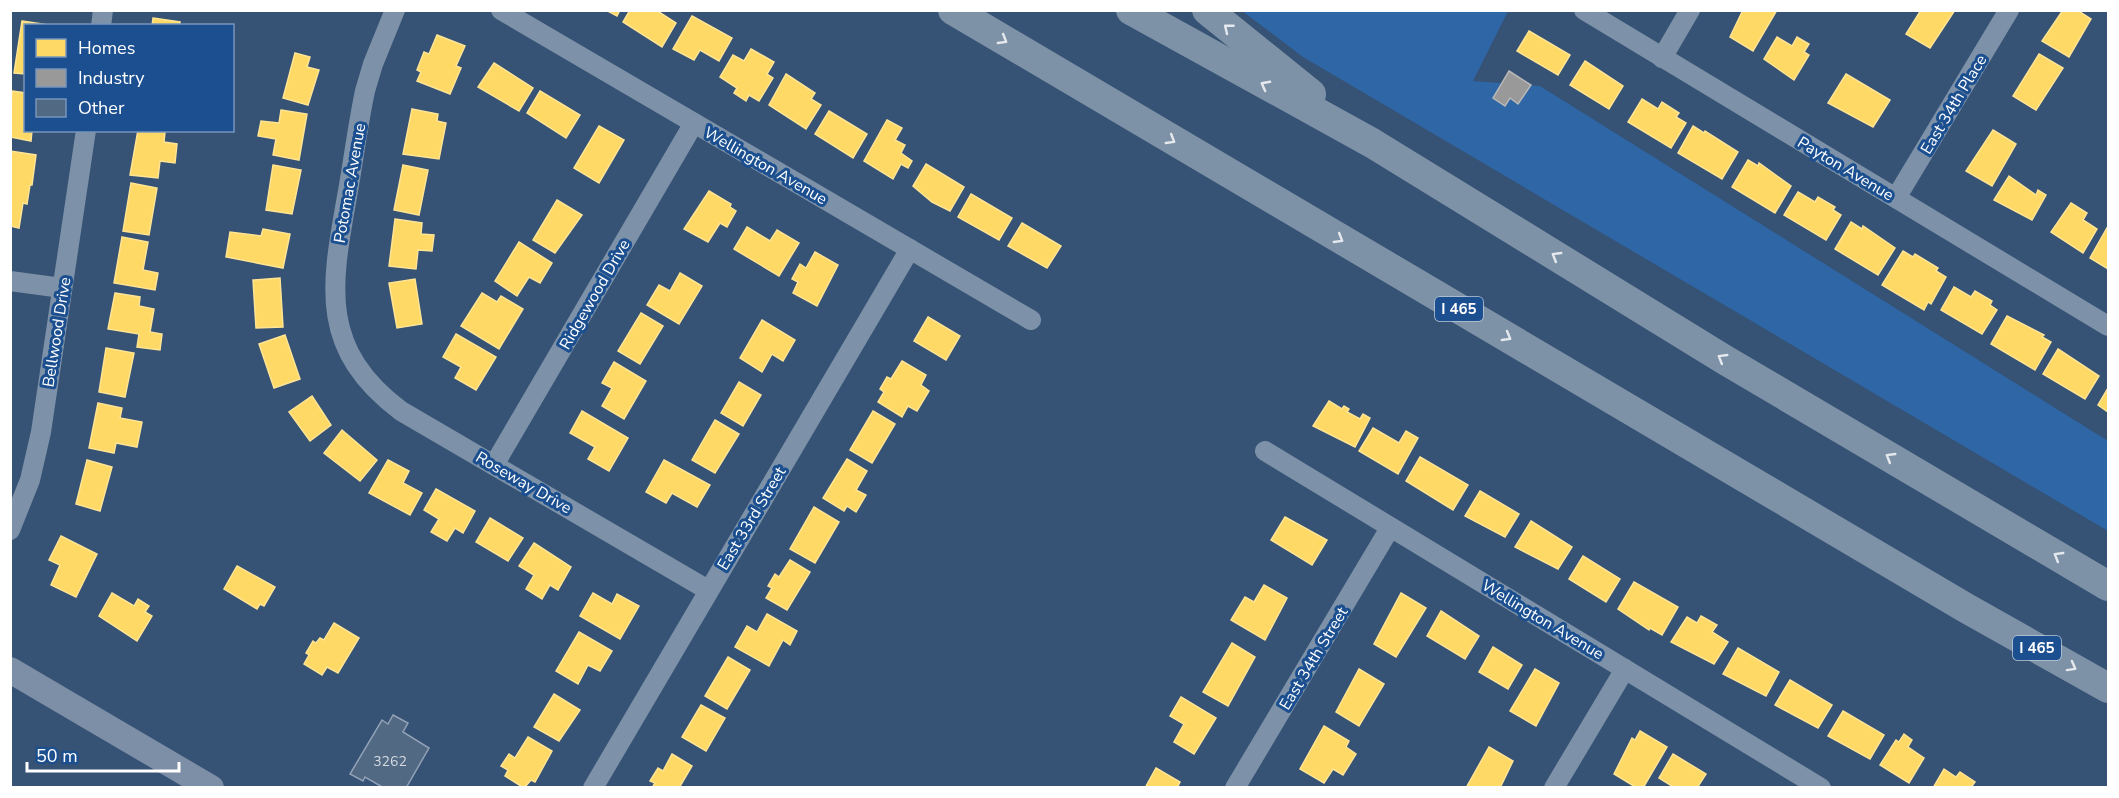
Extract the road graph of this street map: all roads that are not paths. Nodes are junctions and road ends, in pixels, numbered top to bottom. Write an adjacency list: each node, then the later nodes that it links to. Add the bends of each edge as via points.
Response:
1 (395, 10): 19 (street, Potomac Avenue, via 365,91 335,264 335,312)
2 (501, 10): 10 (street, Wellington Avenue)
3 (953, 10): 28 (highway, I 465, one-way to 28, via 1966,608)
4 (1131, 10): 12 (highway, one-way to 4)
5 (1207, 10): 12 (highway, one-way to 5)
6 (1584, 10): 9 (street, Payton Avenue)
7 (1690, 10): 9 (street)
8 (2009, 10): 13 (street, East 34th Place)
9 (1662, 57): 13 (street, Payton Avenue)
10 (694, 123): 14 (street, Wellington Avenue); 21 (street, Ridgewood Drive)
11 (86, 132): 16 (street, Bellwood Drive)
12 (1372, 143): 24 (highway, one-way to 12, via 1725,360)
13 (1896, 198): 18 (street, Payton Avenue)
14 (910, 249): 17 (street, Wellington Avenue); 25 (street, East 33rd Street)
15 (10, 281): 16 (street)
16 (62, 288): 23 (street, Bellwood Drive, via 41,432 30,480)
17 (1031, 320)
18 (2109, 326)
19 (354, 358): 21 (street, Roseway Drive, via 387,401)
20 (1265, 451): 22 (street, Wellington Avenue)
21 (494, 465): 25 (street, Roseway Drive)
22 (1390, 528): 26 (street, Wellington Avenue); 31 (street, East 34th Street)
23 (10, 530)
24 (2109, 586)
25 (708, 590): 30 (street, East 33rd Street)
26 (1625, 669): 32 (street); 33 (street, Wellington Avenue)
27 (10, 670): 29 (main road)
28 (2109, 688)
29 (210, 788)
30 (593, 788)
31 (1235, 788)
32 (1554, 788)
33 (1821, 788)

